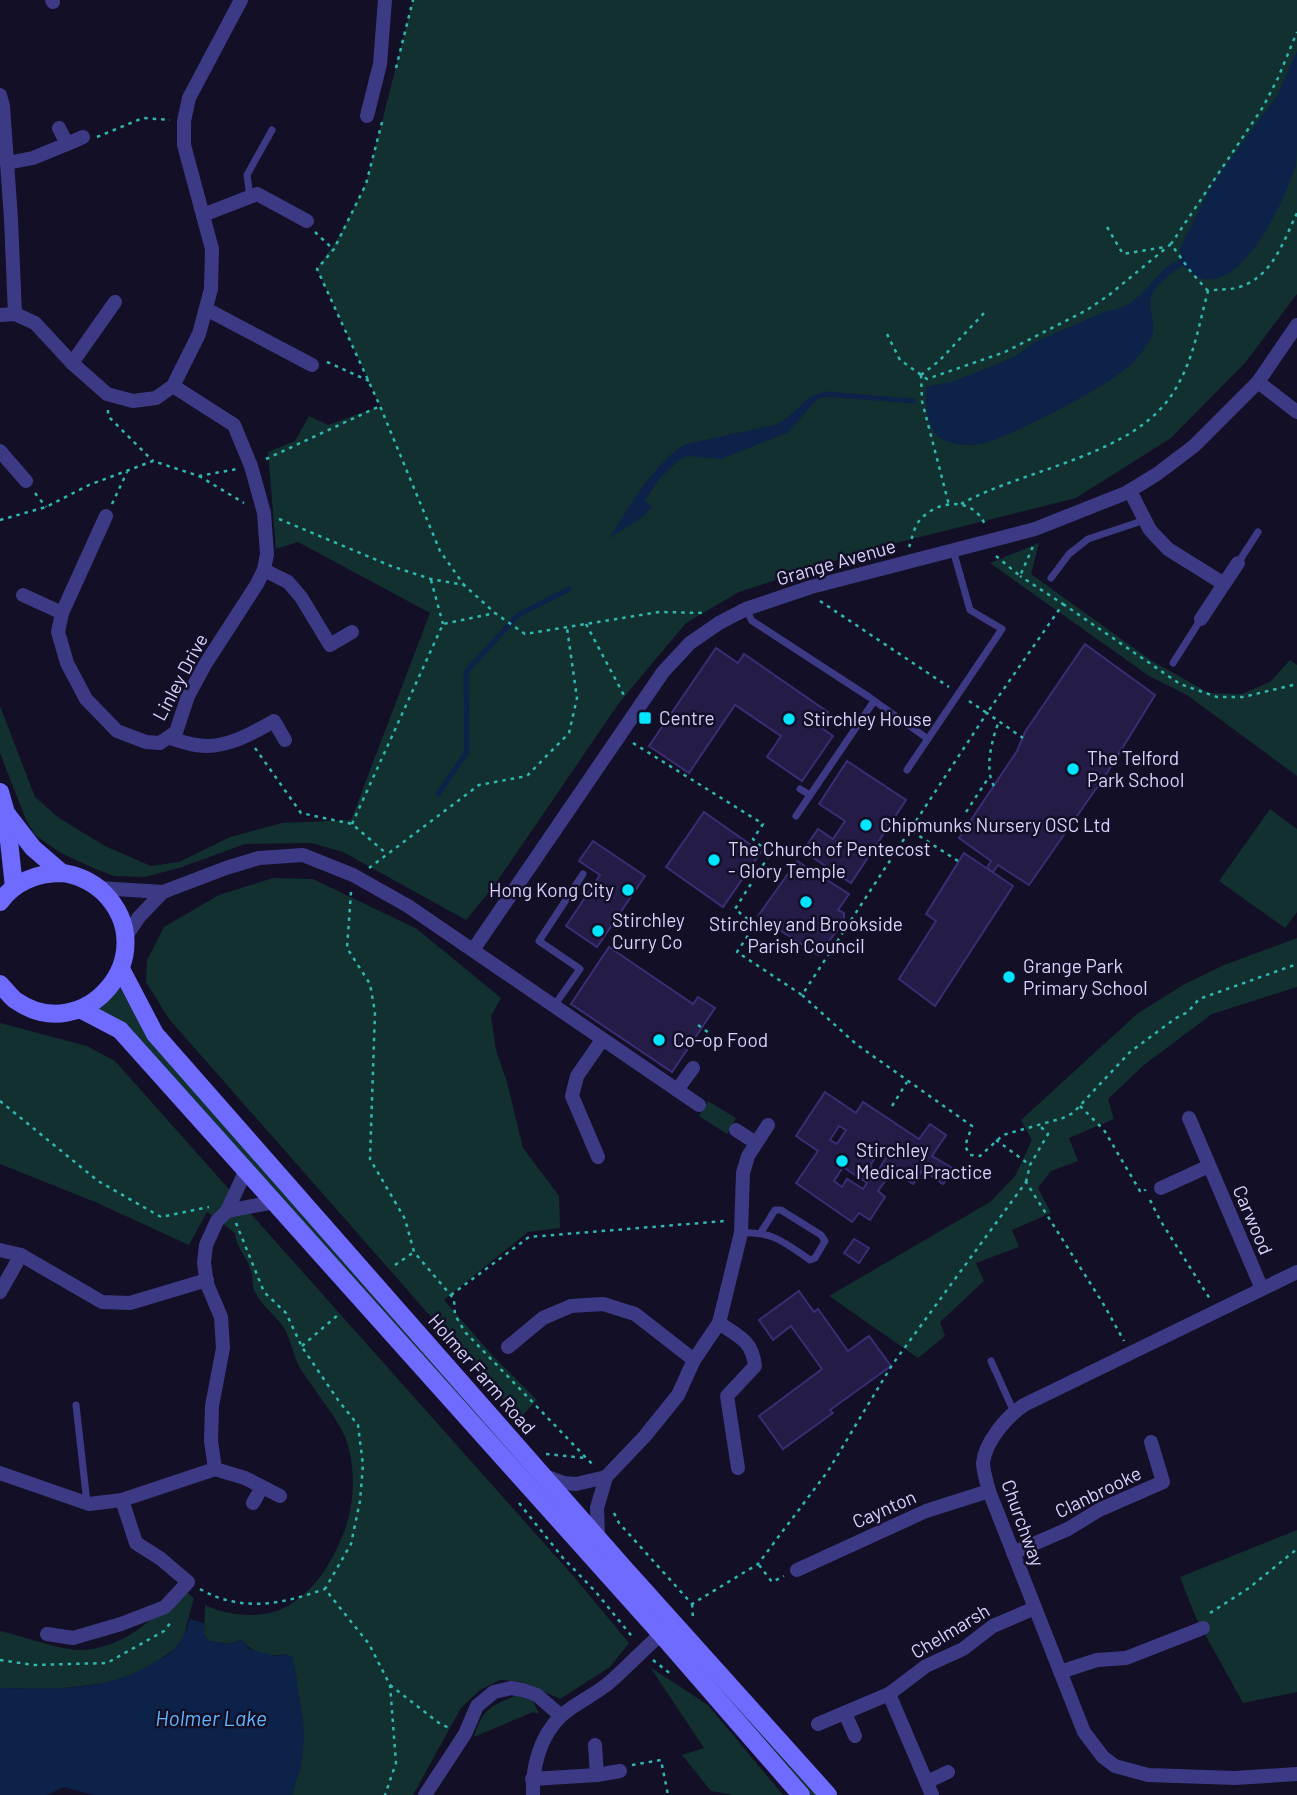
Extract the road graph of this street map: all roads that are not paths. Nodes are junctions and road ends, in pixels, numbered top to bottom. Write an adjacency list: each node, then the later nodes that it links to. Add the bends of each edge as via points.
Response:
1 (241, 0): 11 (street, via 189,98 184,121 184,145)
2 (385, 0): 4 (street, via 380,64)
3 (0, 95): 9 (street)
4 (368, 116)
5 (59, 128): 8 (street)
6 (272, 130): 10 (lane, via 247,175)
7 (83, 137): 8 (street)
8 (67, 144): 9 (street)
9 (7, 163): 12 (street)
10 (250, 197): 11 (street); 13 (street, via 257,194)
11 (203, 215): 15 (street, via 212,249)
12 (6, 220): 16 (street)
13 (307, 221)
14 (115, 302): 18 (street)
15 (206, 309): 19 (street); 21 (street)
16 (7, 315): 18 (street, via 35,323)
17 (1297, 325): 20 (street, Grange Avenue)
18 (72, 363): 21 (street, via 107,394 133,401 156,398)
19 (312, 365)
20 (1258, 382): 22 (street); 25 (street, Grange Avenue, via 1194,446)
21 (173, 386): 31 (street, Linley Drive, via 234,425 264,513)
22 (1297, 412)
23 (0, 451): 24 (street)
24 (26, 481)
25 (1130, 491): 27 (street); 29 (street, Grange Avenue, via 1035,528)
26 (106, 516): 36 (street, Linley Drive)
27 (1145, 520): 32 (lane, via 1088,538); 33 (street, via 1168,549)
28 (1258, 532): 30 (lane)
29 (953, 549): 35 (street, Grange Avenue); 43 (lane, via 970,610 1002,628)
30 (1238, 563): 33 (street)
31 (264, 570): 38 (street, via 288,582 330,645); 41 (street, Linley Drive, via 206,663 176,732)
32 (1051, 578)
33 (1224, 584): 37 (street)
34 (23, 595): 36 (street)
35 (746, 609): 40 (lane, via 752,621); 57 (street, Grange Avenue, via 690,643 663,672)
36 (62, 613): 41 (street, Linley Drive, via 58,632 67,663 86,699 117,731 146,742)
37 (1201, 620): 39 (lane)
38 (352, 632)
39 (1173, 663)
40 (874, 701): 43 (lane); 47 (lane)
41 (169, 738): 42 (street, via 196,746 218,745 274,721)
42 (285, 740)
43 (928, 740): 44 (lane)
44 (907, 770)
45 (800, 789): 47 (lane)
46 (0, 792): 48 (street)
47 (810, 795): 49 (lane)
48 (6, 813): 50 (street, via 33,848); 52 (street)
49 (796, 816)
50 (62, 873): 52 (street, via 41,875); 53 (street)
51 (583, 874): 61 (lane, via 539,941 580,969)
52 (14, 887): 55 (street)
53 (99, 888): 54 (street); 56 (street, via 112,901)
54 (163, 892): 56 (street); 57 (street, via 259,858 303,855 360,873)
55 (0, 902)
56 (126, 936): 58 (street)
57 (473, 950): 61 (street)
58 (121, 969): 62 (street, via 97,1000); 96 (street, Holmer Farm Road, via 155,1034)
59 (0, 984): 60 (street)
60 (7, 999): 62 (street, via 35,1010)
61 (554, 1006): 63 (street)
62 (80, 1009): 73 (street, Holmer Farm Road, via 120,1030)
63 (603, 1040): 65 (street); 71 (street, via 577,1076 572,1096)
64 (693, 1068): 65 (street)
65 (677, 1090): 66 (street)
66 (699, 1105)
67 (1189, 1118): 72 (street, Carwood)
68 (768, 1125): 70 (street)
69 (736, 1130): 70 (street)
70 (756, 1143): 78 (street, via 743,1173)
71 (598, 1157)
72 (1209, 1166): 74 (street); 83 (street, Carwood)
73 (246, 1170): 75 (street, Holmer Farm Road); 76 (street)
74 (1161, 1188)
75 (274, 1202): 76 (street); 109 (street, Holmer Farm Road)
76 (231, 1216): 82 (street, via 217,1221 206,1245)
77 (761, 1232): 77 (lane, via 810,1260 824,1241 781,1210 775,1210); 78 (lane)
78 (741, 1233): 85 (street)
79 (0, 1250): 80 (street)
80 (21, 1255): 82 (street, via 103,1302 130,1303); 84 (street)
81 (1297, 1272): 83 (street, Churchway)
82 (206, 1280): 93 (street, via 221,1317 223,1348 212,1406)
83 (1262, 1289): 90 (street, Churchway)
84 (0, 1292)
85 (719, 1323): 87 (street); 92 (street, via 745,1341 753,1351 755,1366 727,1396)
86 (508, 1347): 87 (street, via 543,1318 572,1306 603,1304 635,1314)
87 (694, 1360): 94 (street, via 678,1395 645,1436)
88 (991, 1361): 90 (lane)
89 (76, 1405): 101 (lane)
90 (1014, 1412): 98 (street, Churchway, via 994,1436 983,1463)
91 (1152, 1442): 104 (street, Clanbrooke, via 1163,1482)
92 (738, 1468)
93 (215, 1469): 97 (street); 100 (street)
94 (601, 1472): 96 (street, via 576,1485); 103 (street)
95 (0, 1473): 101 (street)
96 (543, 1476): 103 (street, Holmer Farm Road)
97 (262, 1487): 99 (street); 102 (street)
98 (989, 1491): 104 (street, Churchway); 105 (street, Caynton, via 926,1511)
99 (280, 1496)
100 (122, 1500): 101 (street); 108 (street, via 136,1543 188,1582 165,1607 154,1612 73,1638)
101 (87, 1503)
102 (253, 1503)
103 (598, 1537): 126 (street, Holmer Farm Road)
104 (1013, 1553): 106 (street, Churchway)
105 (797, 1570)
106 (1034, 1608): 110 (street, Churchway); 111 (street, Chelmarsh, via 993,1626)
107 (1203, 1628): 110 (street, via 1126,1658 1097,1660)
108 (47, 1634)
109 (661, 1634): 113 (street, via 609,1683); 125 (street, Holmer Farm Road)
110 (1060, 1672): 119 (street, Churchway, via 1084,1732 1115,1766 1148,1775 1235,1778)
111 (889, 1694): 112 (street, Chelmarsh); 122 (street)
112 (845, 1713): 114 (street, Chelmarsh); 115 (street)
113 (561, 1716): 121 (street, via 537,1756); 123 (street, via 523,1690 494,1692 477,1706 465,1734)
114 (818, 1724)
115 (855, 1737)
116 (595, 1745): 120 (street)
117 (623, 1768): 120 (street)
118 (948, 1772): 122 (street)
119 (1297, 1774)
120 (597, 1775): 121 (street)
121 (533, 1779): 124 (street)
122 (929, 1789)
123 (425, 1795)
124 (533, 1795)
125 (802, 1795)
126 (828, 1795)

